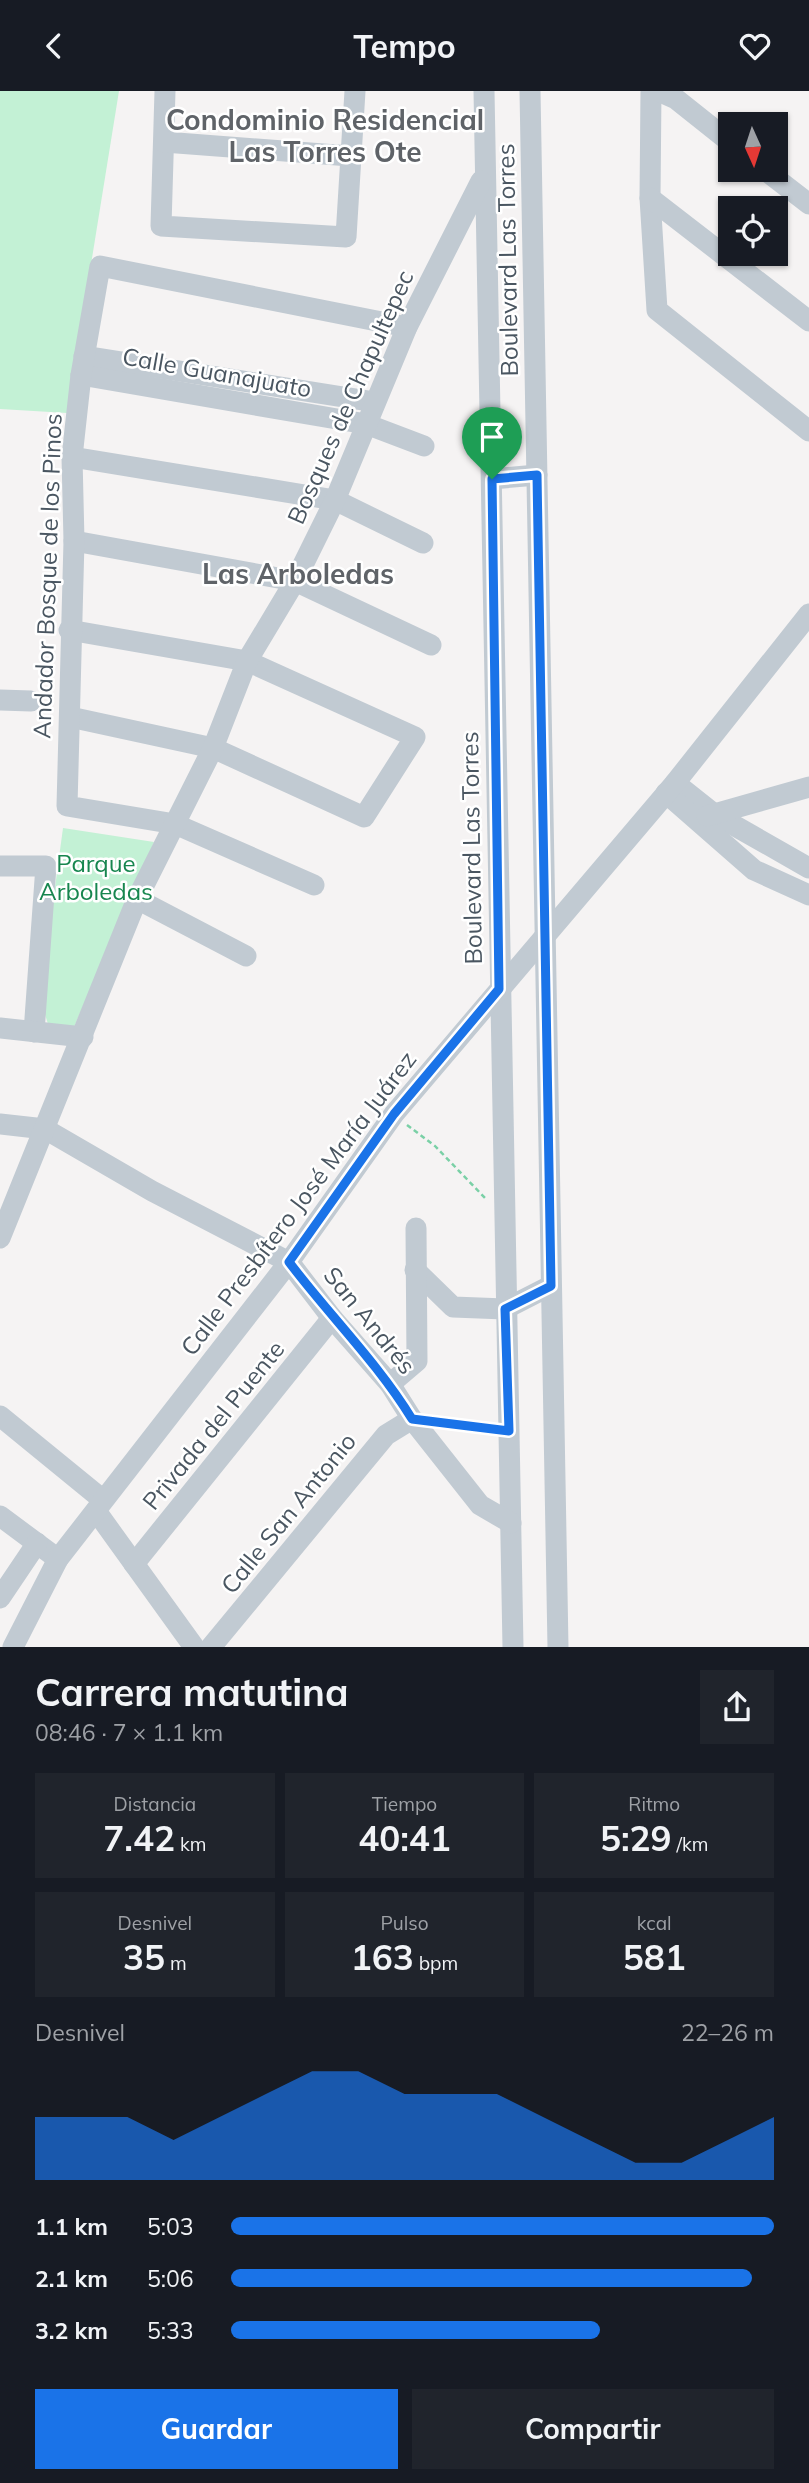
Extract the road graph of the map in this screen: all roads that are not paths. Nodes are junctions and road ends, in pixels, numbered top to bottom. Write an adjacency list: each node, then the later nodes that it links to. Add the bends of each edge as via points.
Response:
1 (164, 91): 8 (street)
2 (355, 91): 9 (street)
3 (484, 91): 10 (street, Boulevard Las Torres)
4 (530, 91): 24 (street, Boulevard Las Torres)
5 (651, 91): 12 (street)
6 (658, 91): 7 (street, via 676,99)
7 (718, 132)
8 (164, 142): 9 (street); 9 (street, via 160,226 346,237)
9 (350, 156)
10 (483, 177): 14 (street, Boulevard Las Torres); 15 (street, Bosques de Chapultepec)
11 (781, 182): 13 (street)
12 (650, 198): 16 (street); 21 (street, via 657,310)
13 (809, 204)
14 (484, 226): 15 (street); 25 (street, Boulevard Las Torres)
15 (457, 228): 17 (street, Bosques de Chapultepec)
16 (809, 321)
17 (407, 327): 18 (street, Andador Bosque de los Pinos, via 100,266); 19 (street, Bosques de Chapultepec)
18 (83, 365): 19 (street); 20 (street, Calle Guanajuato); 23 (street, Andador Bosque de los Pinos)
19 (375, 402): 20 (street, Bosques de Chapultepec)
20 (366, 424): 22 (street, Calle Guanajuato); 26 (street, Bosques de Chapultepec)
21 (809, 431)
22 (424, 446)
23 (72, 457): 26 (street); 27 (street, Andador Bosque de los Pinos)
24 (537, 475): 25 (street); 47 (street, Boulevard Las Torres)
25 (492, 479): 49 (street, Boulevard Las Torres)
26 (335, 500): 28 (street); 29 (street, Bosques de Chapultepec)
27 (74, 541): 29 (street); 31 (street, Andador Bosque de los Pinos)
28 (423, 544)
29 (295, 581): 32 (street); 33 (street, Bosques de Chapultepec)
30 (809, 614): 39 (street, Calle Presbítero José María Juárez)
31 (69, 630): 33 (street); 36 (street, Andador Bosque de los Pinos)
32 (431, 645)
33 (247, 661): 37 (street, Bosques de Chapultepec); 37 (street, via 415,737 365,817)
34 (0, 700): 35 (street)
35 (31, 701)
36 (70, 717): 37 (street); 41 (street, Andador Bosque de los Pinos, via 67,806)
37 (213, 748): 41 (street, Bosques de Chapultepec)
38 (805, 784): 40 (street)
39 (671, 788): 40 (street); 47 (street, Calle Presbítero José María Juárez)
40 (705, 817): 43 (street); 45 (street, via 754,870)
41 (175, 824): 44 (street); 46 (street, Bosques de Chapultepec)
42 (0, 866): 51 (street, via 46,866)
43 (809, 868)
44 (314, 885)
45 (809, 895)
46 (137, 899): 48 (street); 52 (street, Bosques de Chapultepec)
47 (531, 955): 49 (street, Calle Presbítero José María Juárez); 59 (street, Boulevard Las Torres)
48 (246, 956)
49 (499, 989): 57 (street, Calle Presbítero José María Juárez, via 394,1114); 59 (street, Boulevard Las Torres, via 505,1213)
50 (0, 1028): 51 (street)
51 (34, 1032): 52 (street)
52 (83, 1037): 54 (street, Bosques de Chapultepec)
53 (0, 1125): 54 (street)
54 (45, 1129): 55 (street, Bosques de Chapultepec); 57 (street, San Andrés)
55 (3, 1228)
56 (416, 1228): 58 (street)
57 (289, 1262): 60 (street, San Andrés); 64 (street, Calle Presbítero José María Juárez)
58 (415, 1271): 59 (street, via 453,1307); 61 (street, via 417,1361)
59 (529, 1297): 66 (street, Boulevard Las Torres, via 509,1431); 75 (street, Boulevard Las Torres)
60 (332, 1318): 61 (street, San Andrés); 69 (street, Privada del Puente)
61 (390, 1384): 63 (street, San Andrés)
62 (0, 1416): 64 (street)
63 (412, 1419): 66 (street, San Andrés, via 480,1504); 73 (street, Calle San Antonio, via 386,1435)
64 (99, 1505): 68 (street, Calle Presbítero José María Juárez); 69 (street)
65 (0, 1516): 67 (street)
66 (511, 1523): 74 (street, Boulevard Las Torres)
67 (37, 1543): 68 (street); 70 (street)
68 (58, 1559): 71 (street, Calle Presbítero José María Juárez)
69 (134, 1564): 72 (street)
70 (0, 1598)
71 (12, 1647)
72 (194, 1647)
73 (211, 1647)
74 (513, 1647)
75 (558, 1647)

